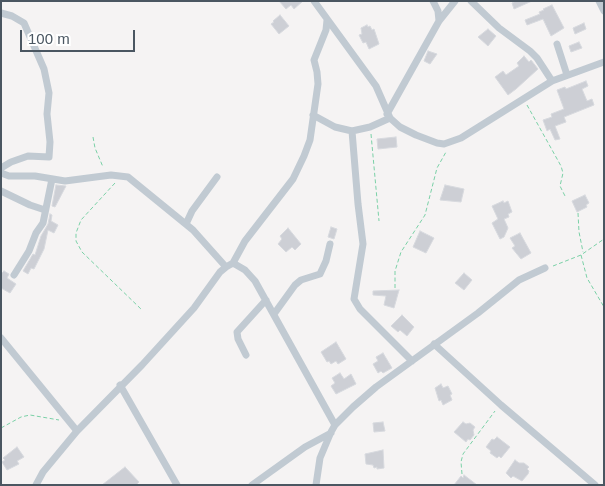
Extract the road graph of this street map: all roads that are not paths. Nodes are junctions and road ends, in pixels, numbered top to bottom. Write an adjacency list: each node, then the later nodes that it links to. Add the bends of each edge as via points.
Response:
1 (314, 1): 8 (street)
2 (433, 1): 9 (street)
3 (455, 1): 9 (street)
4 (472, 1): 13 (street, via 499,28 534,55)
5 (599, 1): 6 (street)
6 (604, 11)
7 (1, 13): 17 (street, via 24,23 44,69 49,93 50,142 49,157 28,156)
8 (327, 20): 14 (street, via 314,60 318,84); 15 (street, via 376,86)
9 (439, 21): 15 (street)
10 (557, 44): 12 (street)
11 (604, 62): 12 (street)
12 (567, 75): 13 (street)
13 (552, 81): 15 (street, via 462,138 444,144 400,127)
14 (313, 115): 16 (street, via 335,127); 25 (street, via 310,140 299,169)
15 (388, 116): 16 (street, via 370,127)
16 (352, 131): 33 (street, via 363,244 354,299 360,309)
17 (1, 168)
18 (1, 173): 20 (street)
19 (217, 177): 23 (street)
20 (52, 179): 22 (street); 23 (street, via 123,175)
21 (1, 191): 22 (street)
22 (45, 210): 27 (street, via 42,225)
23 (186, 224): 25 (street)
24 (330, 244): 29 (street, via 321,273 295,284)
25 (229, 265): 28 (street, via 239,265 248,273); 34 (street, via 194,308)
26 (545, 268): 31 (street, via 519,280)
27 (14, 275)
28 (266, 300): 29 (street); 32 (street, via 238,332)
29 (274, 314): 35 (street)
30 (1, 338): 36 (street)
31 (434, 344): 33 (street); 41 (street)
32 (246, 355)
33 (412, 360): 35 (street, via 376,386)
34 (120, 385): 36 (street); 38 (street)
35 (333, 429): 39 (street); 40 (street, via 320,458)
36 (77, 431): 37 (street)
37 (36, 485)
38 (177, 485)
39 (252, 485)
40 (316, 485)
41 (595, 485)

